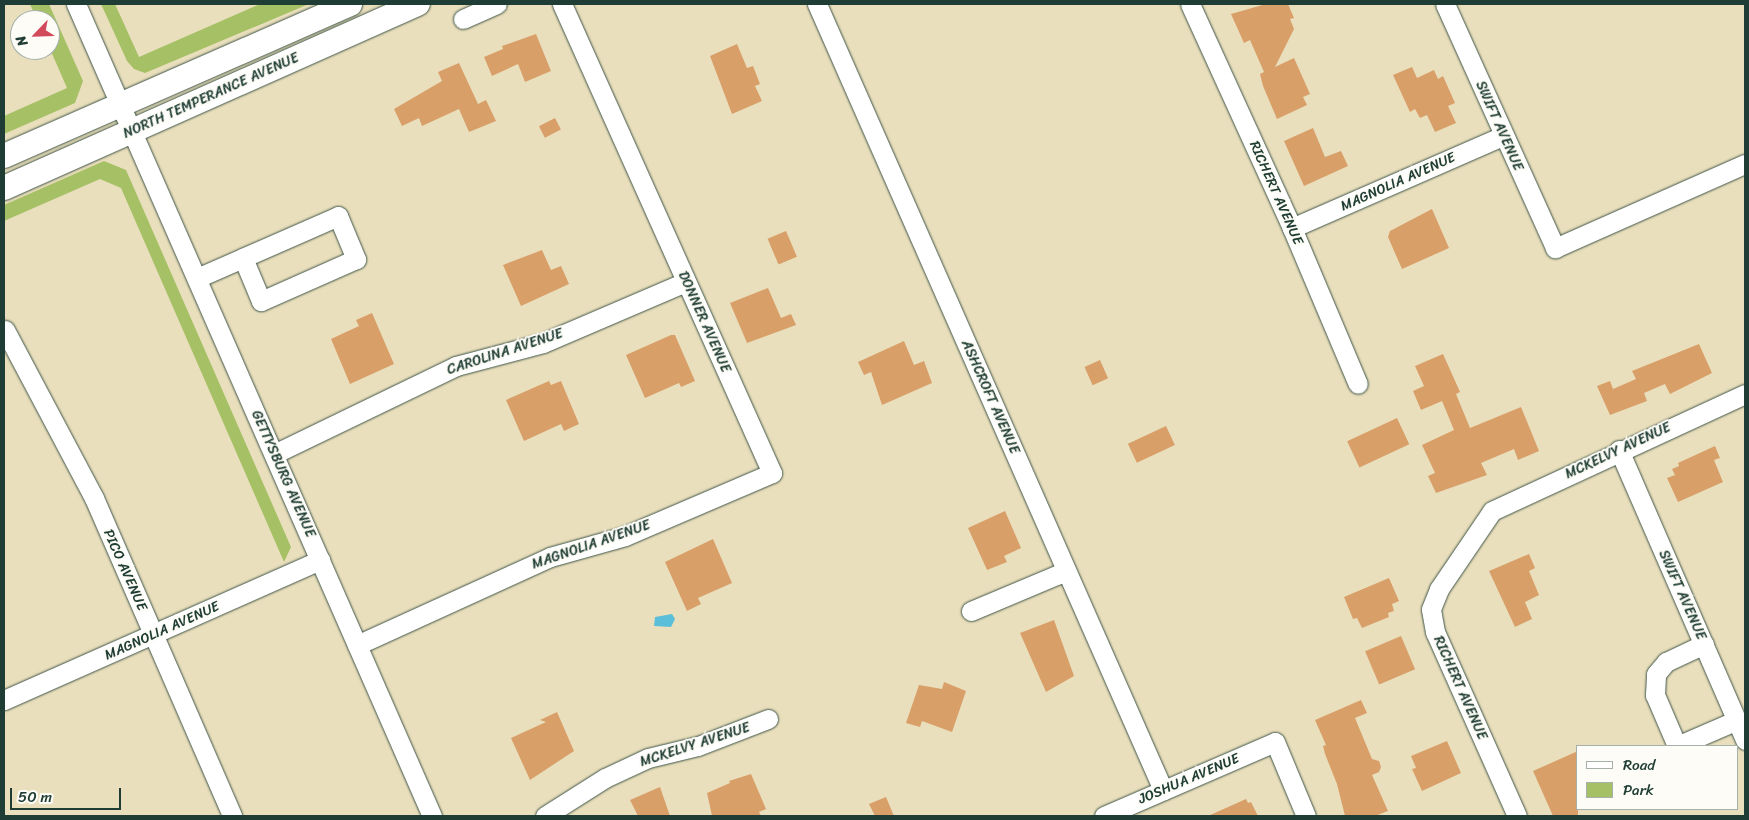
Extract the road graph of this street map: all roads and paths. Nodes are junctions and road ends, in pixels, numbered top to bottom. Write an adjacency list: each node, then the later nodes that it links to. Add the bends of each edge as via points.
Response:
1 (76, 4): 10 (street, GETTYSBURG AVENUE)
2 (350, 4): 10 (main road, NORTH TEMPERANCE AVENUE)
3 (418, 4): 11 (main road, NORTH TEMPERANCE AVENUE)
4 (497, 4): 9 (street)
5 (562, 4): 19 (street, DONNER AVENUE)
6 (817, 4): 28 (street, ASHCROFT AVENUE)
7 (1190, 4): 16 (street, RICHERT AVENUE)
8 (1445, 4): 12 (street, SWIFT AVENUE)
9 (463, 19)
10 (121, 104): 11 (street, GETTYSBURG AVENUE); 13 (main road, NORTH TEMPERANCE AVENUE)
11 (133, 131): 15 (main road, NORTH TEMPERANCE AVENUE); 18 (street, GETTYSBURG AVENUE)
12 (1503, 136): 14 (street, SWIFT AVENUE, via 1555,248); 16 (street, MAGNOLIA AVENUE)
13 (4, 156)
14 (1745, 164)
15 (4, 188)
16 (1292, 228): 21 (street, RICHERT AVENUE)
17 (243, 258): 17 (street, via 338,216 356,259 261,301); 18 (street)
18 (197, 278): 24 (street, GETTYSBURG AVENUE)
19 (685, 282): 24 (street, CAROLINA AVENUE, via 543,344 456,366); 25 (street, DONNER AVENUE)
20 (6, 330): 30 (street, PICO AVENUE, via 94,498)
21 (1358, 384)
22 (1745, 394): 23 (street, MCKELVY AVENUE)
23 (1619, 450): 26 (street, MCKELVY AVENUE); 31 (street, SWIFT AVENUE)
24 (274, 454): 27 (street, GETTYSBURG AVENUE)
25 (772, 473): 32 (street, MAGNOLIA AVENUE, via 625,536 550,556)
26 (1492, 511): 45 (street, RICHERT AVENUE, via 1439,589 1431,609 1435,632)
27 (320, 560): 30 (street, MAGNOLIA AVENUE); 32 (street, GETTYSBURG AVENUE)
28 (1066, 570): 29 (street); 39 (street, ASHCROFT AVENUE)
29 (972, 611)
30 (154, 634): 33 (street, MAGNOLIA AVENUE); 40 (street, PICO AVENUE)
31 (1704, 644): 35 (street, SWIFT AVENUE); 37 (street, via 1666,662 1656,674 1655,695)
32 (357, 645): 41 (street, GETTYSBURG AVENUE)
33 (4, 700)
34 (768, 720): 42 (street, MCKELVY AVENUE, via 698,746 648,758 605,778)
35 (1737, 720): 36 (street, SWIFT AVENUE); 38 (street)
36 (1745, 740)
37 (1677, 745)
38 (1679, 745)
39 (1163, 790): 43 (street, JOSHUA AVENUE); 44 (street, JOSHUA AVENUE, via 1275,742)
40 (232, 816)
41 (432, 816)
42 (545, 816)
43 (1104, 816)
44 (1306, 816)
45 (1517, 816)

